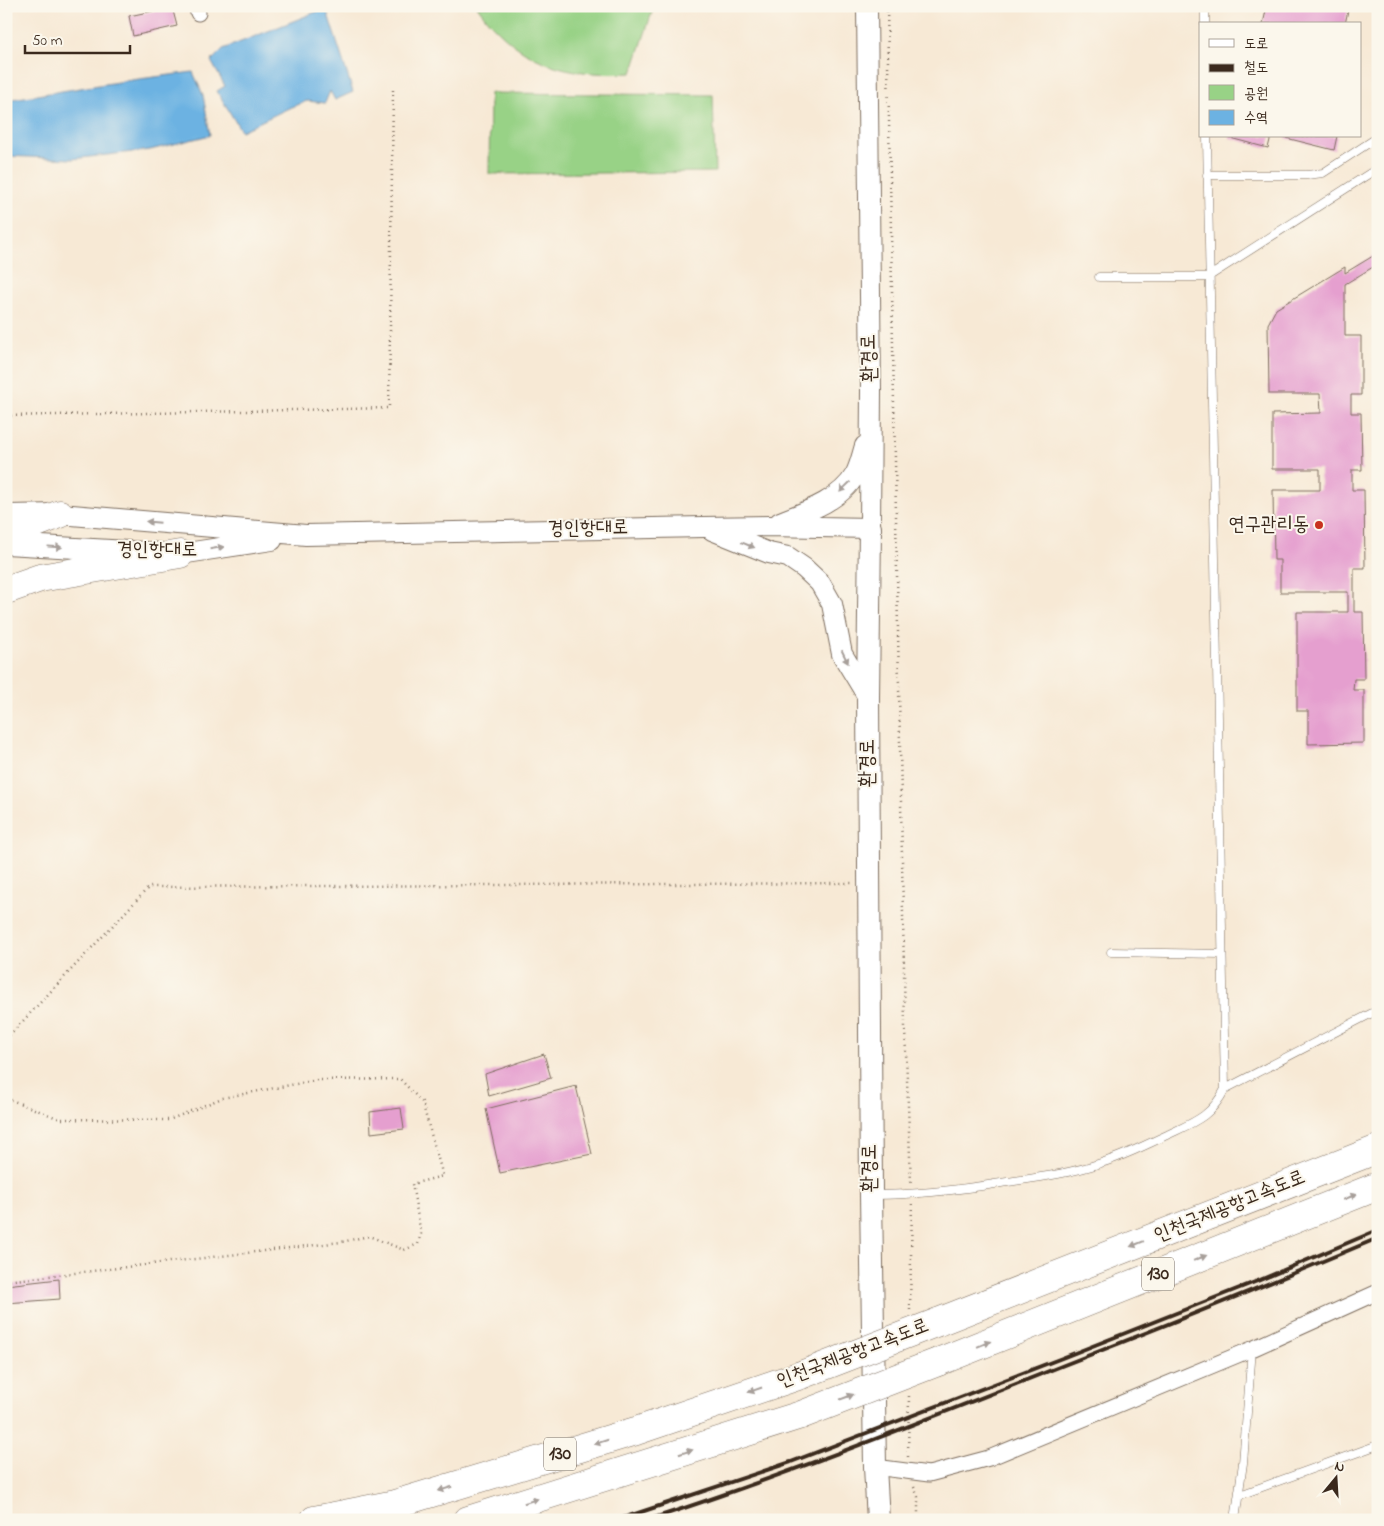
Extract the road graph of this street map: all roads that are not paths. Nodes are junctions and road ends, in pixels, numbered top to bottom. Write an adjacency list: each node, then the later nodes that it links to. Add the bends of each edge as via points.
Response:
1 (867, 6): 10 (street, 환경로)
2 (1205, 6): 3 (lane)
3 (1205, 22)
4 (1378, 137): 7 (lane, via 1322,173)
5 (1207, 138): 7 (lane)
6 (1378, 168): 9 (lane)
7 (1207, 175): 9 (lane)
8 (1099, 277): 9 (lane)
9 (1208, 278): 23 (lane)
10 (870, 391): 13 (street, one-way to 13, via 866,446 847,487 812,510); 15 (street, 환경로)
11 (60, 514): 12 (street, 경인항대로); 16 (highway); 17 (street, 경인항대로, one-way to 11)
12 (6, 515)
13 (769, 526): 14 (street, 경인항대로); 15 (street, 경인항대로)
14 (703, 527): 17 (street, 경인항대로); 21 (street, one-way to 21, via 769,553 788,557 820,583 832,604 842,654)
15 (870, 528): 21 (main road, 환경로)
16 (6, 535)
17 (306, 535): 19 (street, 경인항대로, one-way to 17)
18 (6, 544): 19 (street, 경인항대로, one-way to 19)
19 (180, 554): 20 (highway, via 40,578)
20 (6, 590)
21 (868, 697): 28 (main road, 환경로)
22 (1111, 952): 23 (lane)
23 (1221, 954): 25 (lane)
24 (1378, 1010): 25 (lane)
25 (1224, 1089): 28 (lane, via 1218,1103 1198,1120 1102,1163 1043,1177 964,1189 912,1195)
26 (1378, 1149): 34 (highway, 인천국제공항고속도로 / 130, one-way to 34, bridge, via 801,1375 636,1431 404,1501)
27 (1378, 1186): 35 (highway, 인천국제공항고속도로 / 130, one-way to 27, bridge, via 801,1415)
28 (871, 1195): 32 (main road, 환경로)
29 (1378, 1292): 30 (street)
30 (1252, 1349): 32 (street, via 989,1458 929,1474); 33 (lane)
31 (1378, 1445): 33 (lane)
32 (875, 1466): 36 (main road, 환경로)
33 (1240, 1495): 37 (lane)
34 (314, 1520)
35 (468, 1520)
36 (878, 1520)
37 (1235, 1520)

